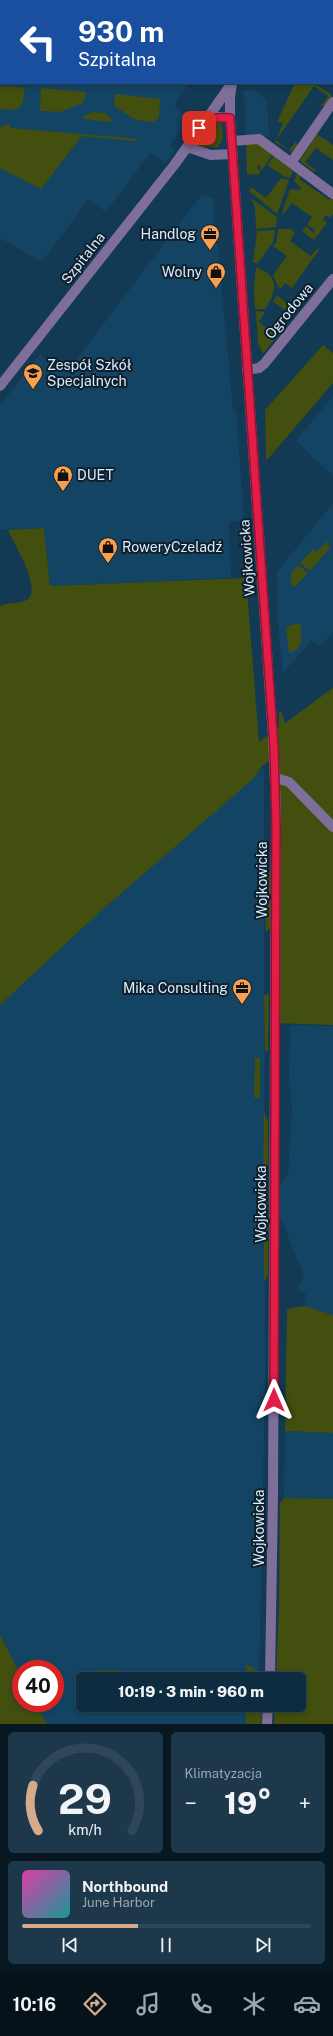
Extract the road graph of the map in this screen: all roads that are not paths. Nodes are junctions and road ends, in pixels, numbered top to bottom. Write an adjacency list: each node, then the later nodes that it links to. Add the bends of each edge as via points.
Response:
1 (231, 84): 5 (street, Szpitalna)
2 (232, 84): 4 (street, Wojkowicka)
3 (333, 102): 9 (street)
4 (230, 118): 5 (street, via 218,117); 6 (street, Wojkowicka)
5 (205, 121): 7 (street, Szpitalna)
6 (232, 141): 8 (street, Wojkowicka); 9 (street, via 259,139)
7 (187, 147): 8 (street, via 211,155); 13 (street, Szpitalna)
8 (233, 154): 12 (street, Wojkowicka)
9 (290, 163): 10 (street)
10 (333, 194)
11 (333, 279): 12 (street, Ogrodowa, via 264,364 259,368)
12 (247, 370): 14 (street, Wojkowicka)
13 (0, 386)
14 (276, 778): 15 (street, via 290,782); 16 (street, Wojkowicka, via 275,1291)
15 (333, 827)
16 (270, 1672)
17 (268, 1712): 18 (street)
18 (267, 1724)

